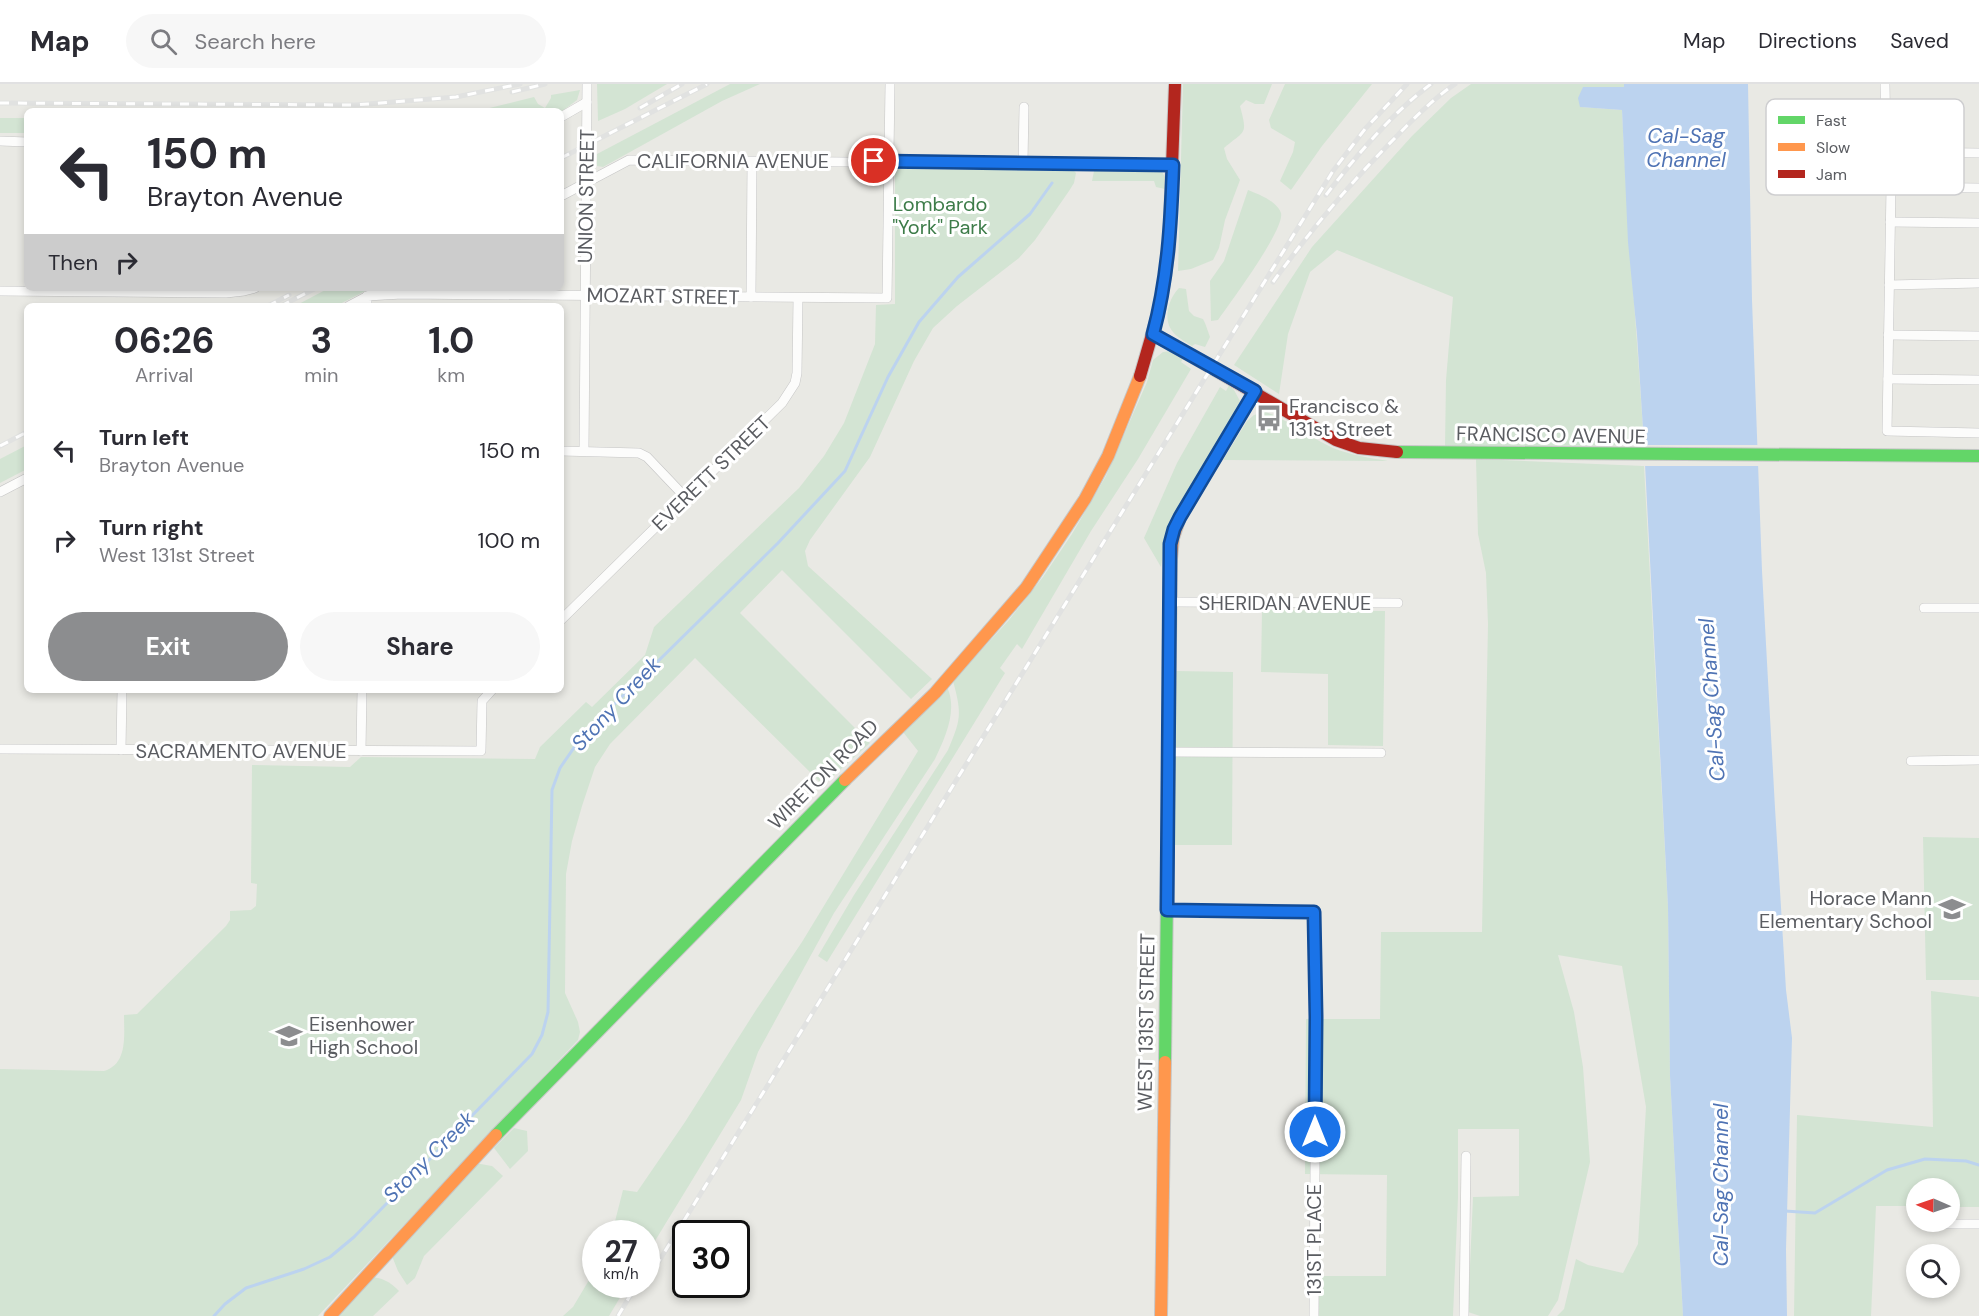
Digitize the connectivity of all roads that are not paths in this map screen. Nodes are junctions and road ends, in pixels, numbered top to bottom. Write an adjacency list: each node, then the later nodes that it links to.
1 (587, 84): 6 (street, UNION STREET)
2 (890, 84): 13 (street)
3 (1174, 84): 16 (street, WIRETON ROAD)
4 (1885, 84): 5 (street)
5 (1885, 99)
6 (587, 102): 8 (street); 17 (street, UNION STREET)
7 (1024, 107): 15 (street)
8 (564, 115)
9 (0, 141): 10 (street)
10 (24, 142)
11 (1964, 153): 12 (street)
12 (1979, 153)
13 (889, 161): 14 (street, CALIFORNIA AVENUE); 15 (street, CALIFORNIA AVENUE); 31 (street, MOZART STREET)
14 (752, 162): 17 (street, CALIFORNIA AVENUE); 30 (street)
15 (1023, 163): 16 (street, CALIFORNIA AVENUE)
16 (1173, 165): 33 (street, WIRETON ROAD)
17 (586, 183): 20 (street, CALIFORNIA AVENUE); 29 (street, UNION STREET)
18 (1964, 188): 19 (street)
19 (1979, 188)
20 (564, 194)
21 (1891, 195): 22 (street)
22 (1890, 222): 23 (street); 25 (street)
23 (1979, 223)
24 (1979, 283): 25 (street)
25 (1889, 285): 34 (street)
26 (0, 291): 27 (street)
27 (238, 291)
28 (379, 291): 32 (street)
29 (585, 295): 30 (street, MOZART STREET); 32 (street, MOZART STREET); 41 (street, UNION STREET)
30 (751, 297): 31 (street, MOZART STREET)
31 (798, 298): 45 (street, EVERETT STREET)
32 (367, 301)
33 (1153, 334): 38 (street, FRANCISCO AVENUE); 65 (street, WIRETON ROAD)
34 (1888, 335): 35 (street); 36 (street)
35 (1979, 336)
36 (1888, 379): 37 (street); 39 (street)
37 (1979, 380)
38 (1255, 391): 42 (street, FRANCISCO AVENUE); 46 (street, WEST 131ST STREET)
39 (1979, 433)
40 (564, 451): 41 (street)
41 (584, 451): 45 (street)
42 (1979, 456)
43 (24, 480): 44 (street)
44 (0, 492)
45 (686, 498): 50 (street, EVERETT STREET)
46 (1171, 602): 47 (street, SHERIDAN AVENUE); 57 (street, WEST 131ST STREET)
47 (1398, 603)
48 (1924, 608): 49 (street)
49 (1979, 608)
50 (564, 617)
51 (122, 693): 55 (street)
52 (362, 693): 56 (street)
53 (489, 693): 56 (street, SACRAMENTO AVENUE)
54 (0, 749): 55 (street, SACRAMENTO AVENUE)
55 (121, 750): 56 (street, SACRAMENTO AVENUE)
56 (361, 751)
57 (1169, 752): 58 (street); 61 (street, WEST 131ST STREET)
58 (1381, 753)
59 (1979, 760): 60 (street)
60 (1911, 761)
61 (1167, 910): 66 (street, WEST 131ST STREET); 67 (street, 131ST PLACE)
62 (1466, 1156): 68 (street)
63 (1960, 1224): 64 (street)
64 (1979, 1224)
65 (330, 1316)
66 (1161, 1316)
67 (1314, 1316)
68 (1464, 1316)

